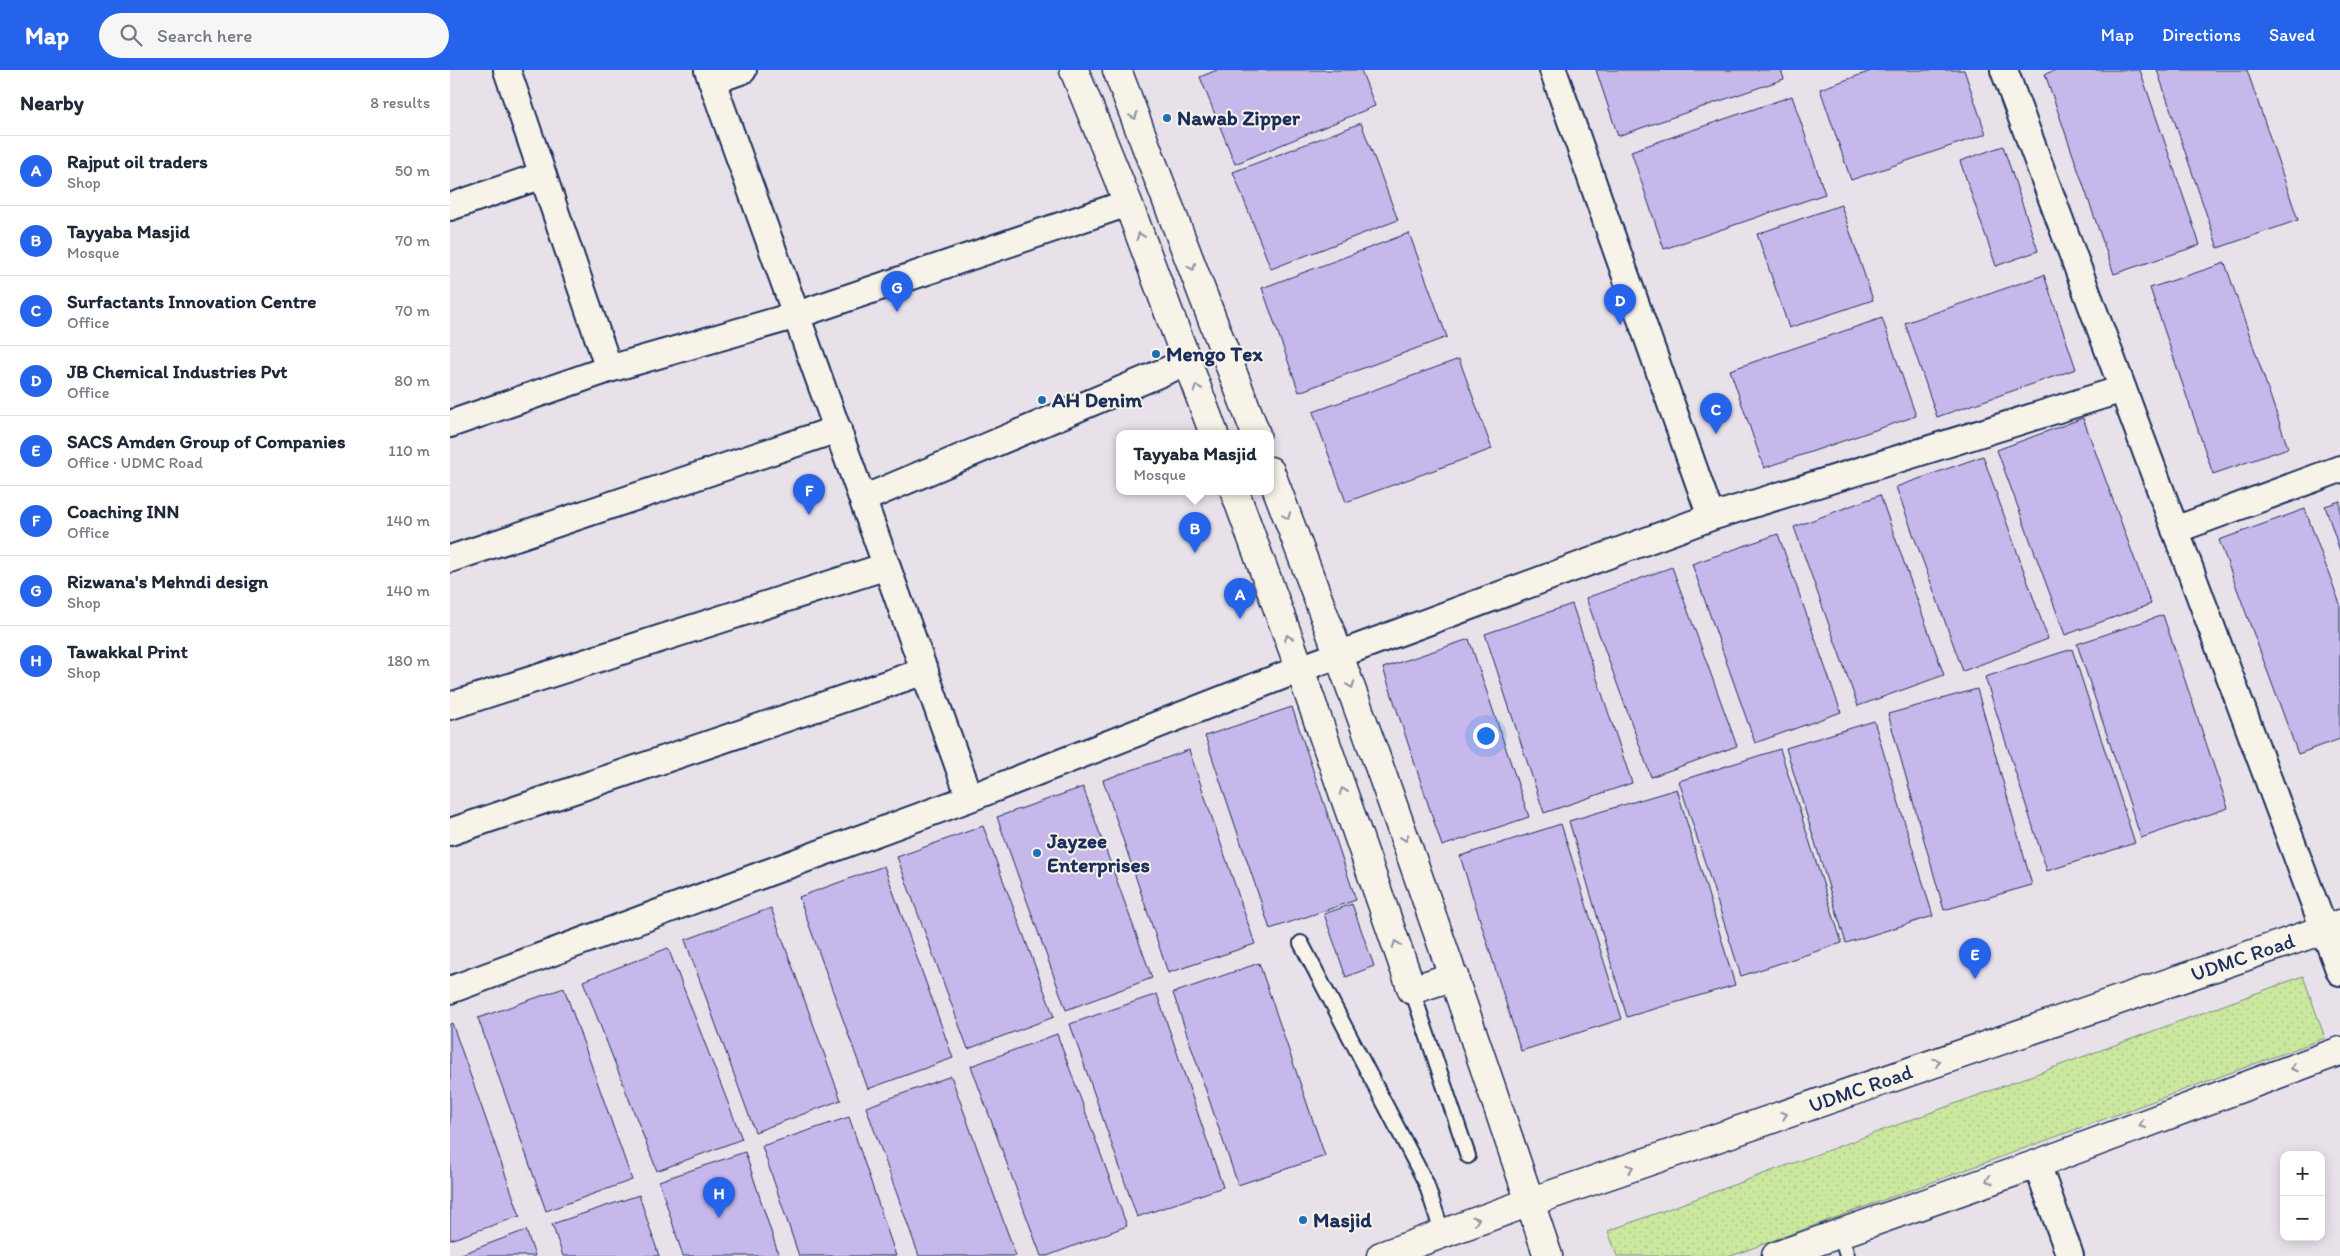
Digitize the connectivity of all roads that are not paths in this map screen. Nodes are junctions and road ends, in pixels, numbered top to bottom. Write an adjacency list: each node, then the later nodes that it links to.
1 (507, 70): 8 (street)
2 (743, 70): 7 (street)
3 (1074, 70): 9 (street)
4 (1117, 70): 18 (street, one-way to 18)
5 (1553, 70): 23 (street)
6 (2004, 70): 14 (street)
7 (710, 76): 11 (street)
8 (543, 174): 10 (street); 13 (street)
9 (1128, 203): 11 (street); 12 (street, one-way to 9)
10 (450, 207)
11 (796, 315): 13 (street); 16 (street)
12 (1187, 362): 17 (street, one-way to 12); 22 (street)
13 (609, 369): 15 (street)
14 (2123, 389): 23 (street); 24 (street)
15 (450, 424)
16 (838, 429): 22 (street); 25 (street)
17 (1212, 430)
18 (1254, 430)
19 (2340, 469): 24 (street)
20 (1274, 481): 27 (street, one-way to 27)
21 (1236, 495): 28 (street, one-way to 21)
22 (863, 499): 26 (street)
23 (1711, 517): 27 (street)
24 (2175, 530): 33 (street)
25 (450, 559)
26 (887, 566): 29 (street); 30 (street)
27 (1340, 654): 28 (street); 36 (street, one-way to 36)
28 (1300, 669): 31 (street); 38 (street, one-way to 28)
29 (925, 671): 31 (street); 32 (street)
30 (450, 706)
31 (970, 798): 37 (street)
32 (450, 832)
33 (2332, 927): 35 (street); 42 (street, UDMC Road, one-way to 33)
34 (1301, 943): 43 (lane)
35 (2340, 972)
36 (1454, 976): 38 (street); 42 (street)
37 (450, 990)
38 (1412, 990): 40 (lane)
39 (2340, 1051): 41 (street, one-way to 41)
40 (1468, 1156)
41 (2037, 1164): 44 (street, one-way to 44); 48 (street)
42 (1530, 1202): 43 (street, UDMC Road, one-way to 42); 46 (street)
43 (1442, 1232): 45 (street, UDMC Road)
44 (1843, 1244): 47 (street)
45 (1381, 1256)
46 (1548, 1256)
47 (1776, 1256)
48 (2070, 1256)

